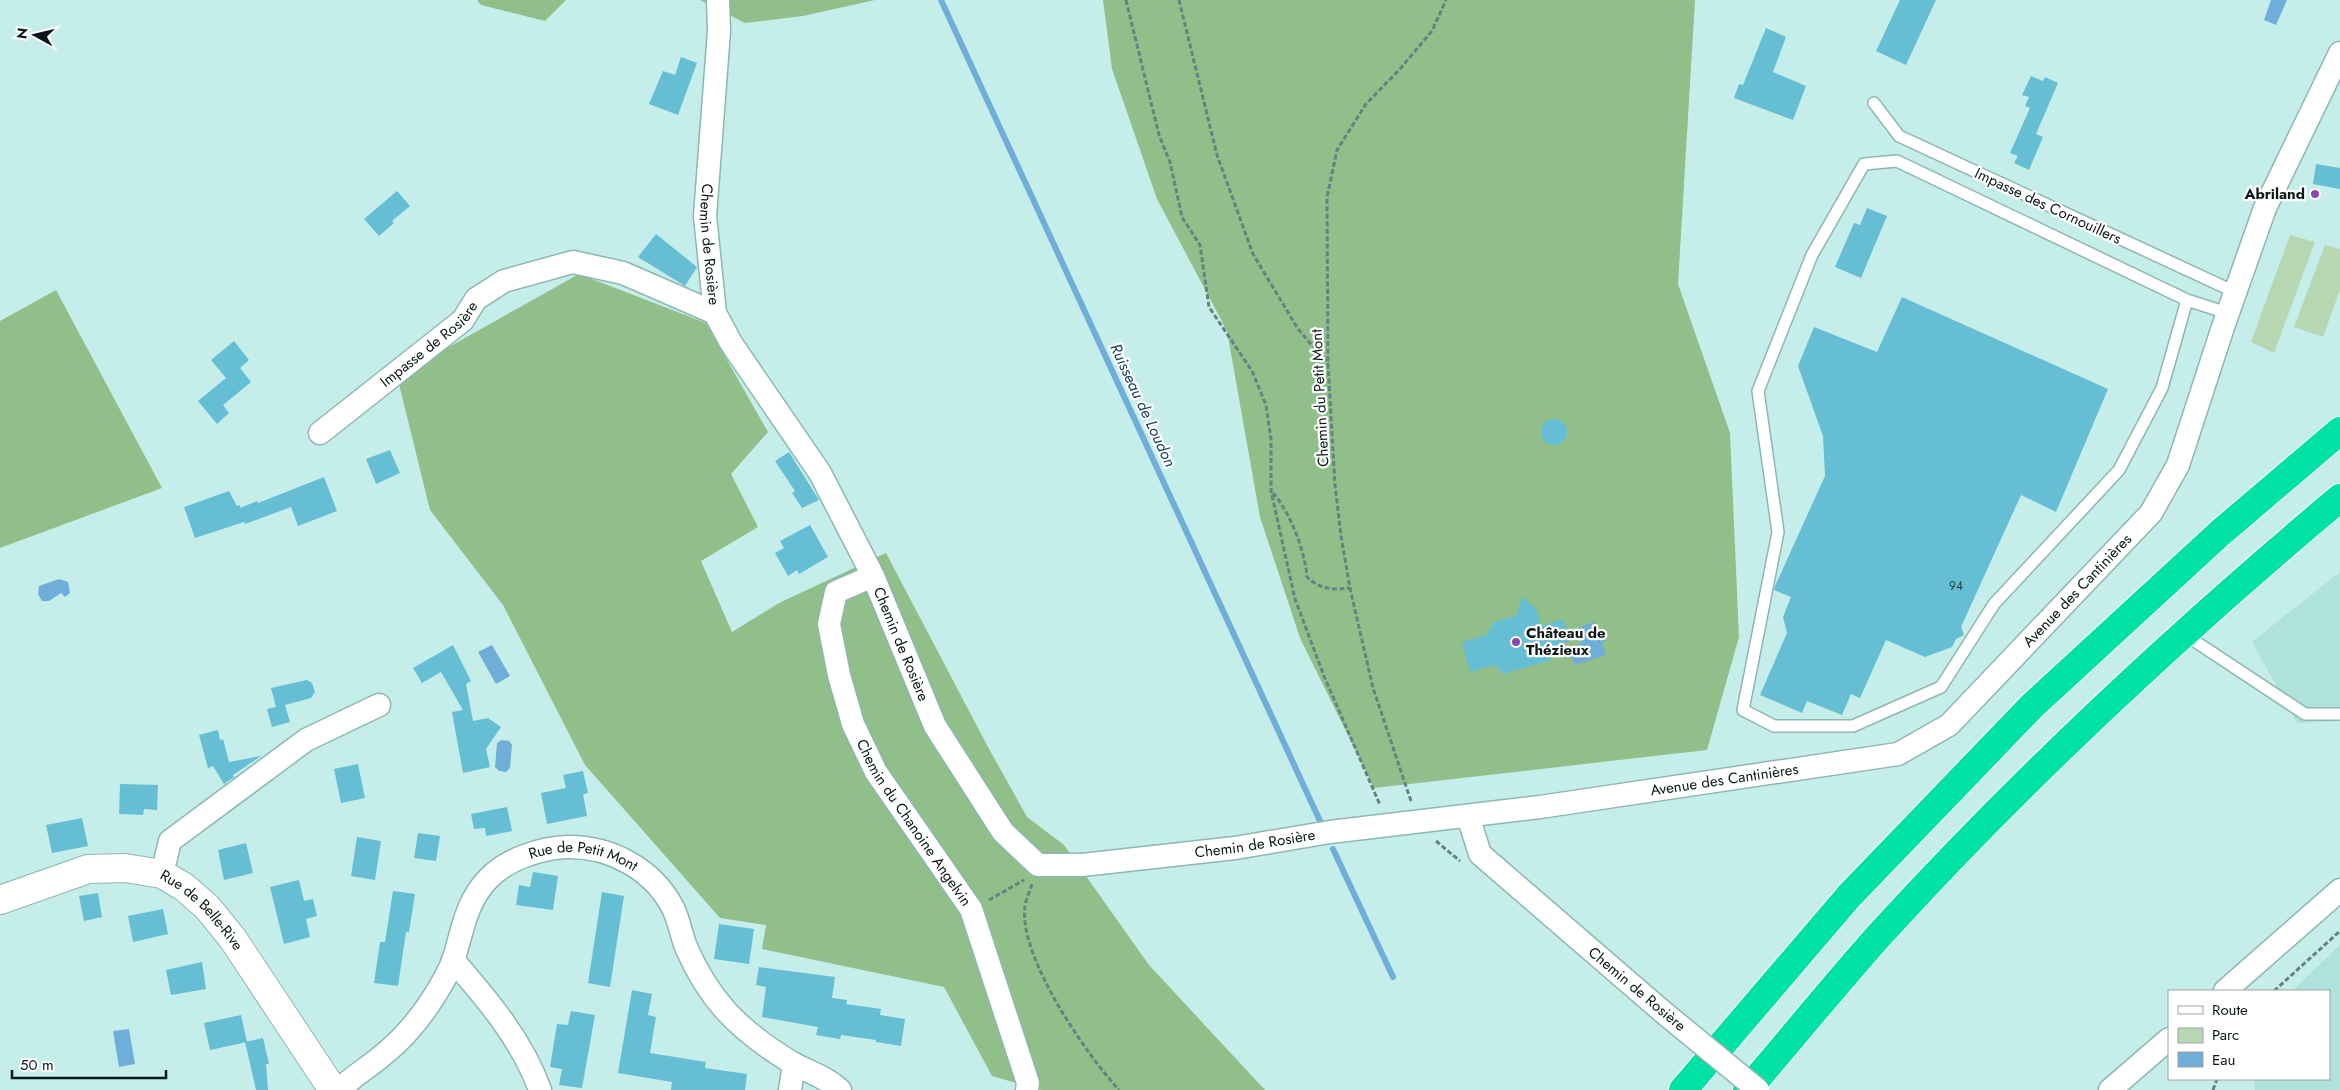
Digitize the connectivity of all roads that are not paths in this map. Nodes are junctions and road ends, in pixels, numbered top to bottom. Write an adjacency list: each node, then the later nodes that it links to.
1 (718, 0): 6 (street, Chemin de Rosière)
2 (2340, 53): 4 (street, Avenue des Cantinières)
3 (1874, 103): 4 (lane, Impasse des Cornouillers)
4 (2235, 292): 7 (street, Avenue des Cantinières)
5 (2187, 300): 5 (lane); 7 (lane)
6 (715, 312): 9 (street, Impasse de Rosière); 11 (street, Chemin de Rosière)
7 (2227, 314): 15 (street, Avenue des Cantinières)
8 (2340, 431): 30 (highway)
9 (320, 433)
10 (2340, 498): 12 (highway)
11 (873, 576): 16 (street, Chemin de Rosière); 29 (street, Chemin du Chanoine Angelvin)
12 (2184, 634): 14 (lane); 31 (highway)
13 (379, 705): 17 (street)
14 (2340, 714)
15 (1540, 807): 16 (street, Chemin de Rosière)
16 (1468, 816): 32 (street, Chemin de Rosière, bridge)
17 (162, 874): 19 (street, Rue de Belle-Rive); 24 (street, Rue de Belle-Rive)
18 (2340, 890): 21 (street)
19 (0, 900)
20 (453, 960): 23 (street, Rue de Petit Mont); 25 (street, Rue de Petit Mont); 26 (street)
21 (2226, 990)
22 (2168, 1040): 33 (street)
23 (794, 1064): 27 (street); 28 (street, Rue de Petit Mont)
24 (333, 1090)
25 (339, 1090)
26 (540, 1090)
27 (790, 1090)
28 (840, 1090)
29 (1027, 1090)
30 (1684, 1090)
31 (1747, 1090)
32 (1758, 1090)
33 (2110, 1090)

